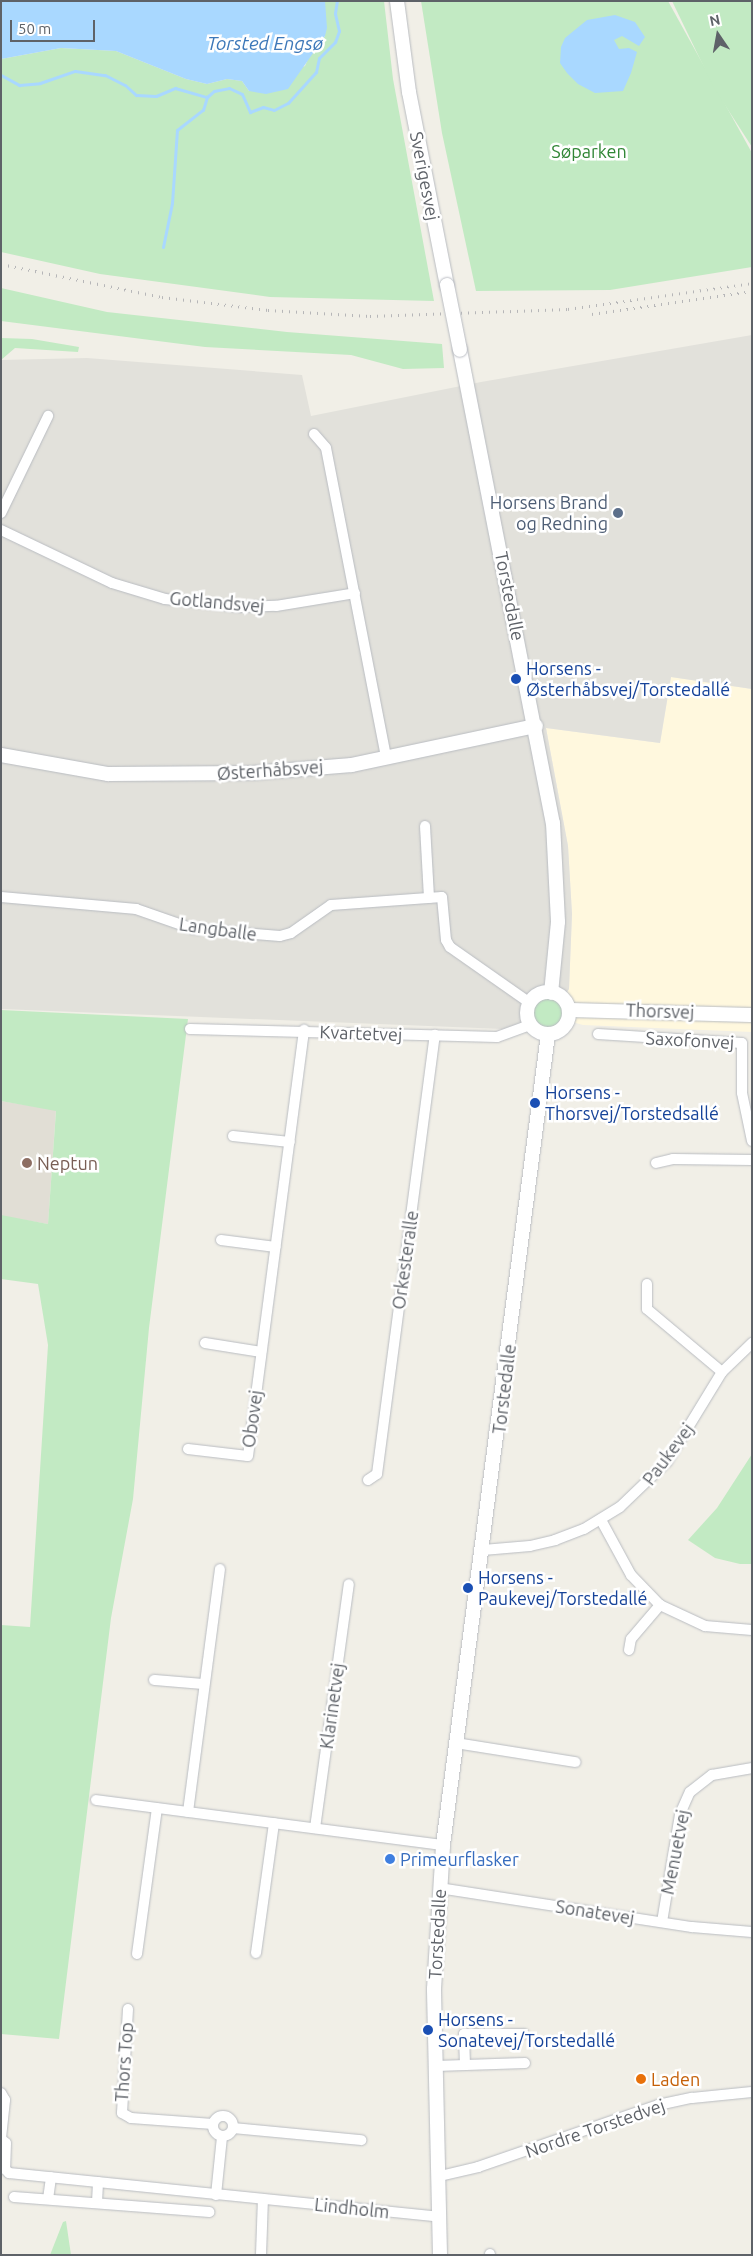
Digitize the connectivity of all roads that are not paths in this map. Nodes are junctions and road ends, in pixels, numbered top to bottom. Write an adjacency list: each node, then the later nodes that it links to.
1 (397, 1): 2 (street, Sverigesvej, bridge)
2 (460, 350): 8 (street, Torstedalle)
3 (48, 416): 5 (street)
4 (314, 434): 7 (street)
5 (1, 513)
6 (1, 530): 7 (street, Gotlandsvej)
7 (355, 593): 10 (street)
8 (536, 726): 10 (street, Østerhåbsvej); 14 (street, Torstedalle)
9 (1, 755): 10 (street, Østerhåbsvej)
10 (386, 758)
11 (425, 826): 13 (street)
12 (1, 897): 13 (street, Langballe)
13 (429, 898): 15 (street)
14 (551, 993): 15 (street); 16 (street)
15 (530, 1002): 18 (street)
16 (569, 1010): 17 (street, Thorsvej); 21 (street)
17 (752, 1015)
18 (530, 1024): 21 (street); 23 (street, Kvartetvej)
19 (190, 1029): 20 (street, Kvartetvej)
20 (304, 1030): 23 (street, Kvartetvej); 25 (street, Obovej)
21 (548, 1034): 39 (street, Torstedalle)
22 (598, 1034): 26 (street, Saxofonvej)
23 (435, 1035): 37 (street, Orkesteralle)
24 (233, 1136): 25 (street)
25 (290, 1142): 30 (street, Obovej)
26 (752, 1142)
27 (752, 1160): 28 (street)
28 (656, 1163)
29 (221, 1240): 30 (street)
30 (276, 1247): 34 (street, Obovej)
31 (647, 1284): 35 (street)
32 (205, 1343): 34 (street)
33 (752, 1343): 35 (street, Paukevej)
34 (260, 1352): 36 (street, Obovej)
35 (722, 1372): 38 (street, Paukevej)
36 (188, 1448)
37 (368, 1480)
38 (601, 1520): 39 (street, Paukevej); 42 (street)
39 (483, 1550): 47 (street, Torstedalle)
40 (220, 1569): 46 (street)
41 (349, 1584): 54 (street, Klarinetvej)
42 (660, 1605): 43 (street); 44 (street)
43 (752, 1630)
44 (629, 1650)
45 (154, 1680): 46 (street)
46 (204, 1684): 52 (street)
47 (456, 1744): 48 (street); 55 (street, Torstedalle)
48 (574, 1762)
49 (752, 1768): 57 (street, Menuetvej)
50 (96, 1800): 51 (street)
51 (157, 1808): 52 (street); 60 (street)
52 (188, 1812): 53 (street)
53 (274, 1823): 54 (street); 59 (street)
54 (315, 1828): 55 (street)
55 (443, 1845): 56 (street, Torstedalle)
56 (440, 1888): 57 (street, Sonatevej); 65 (street, Torstedalle)
57 (662, 1922): 58 (street, Sonatevej)
58 (752, 1932)
59 (256, 1953)
60 (137, 1954)
61 (128, 2009): 68 (street, Thors Top)
62 (524, 2034): 64 (street)
63 (525, 2063): 64 (street)
64 (465, 2065): 65 (street)
65 (436, 2066): 73 (street, Torstedalle)
66 (752, 2092): 73 (street, Nordre Torstedvej)
67 (1, 2093): 71 (street, Lindholm)
68 (213, 2124): 69 (street); 70 (street)
69 (233, 2128): 70 (street); 72 (street)
70 (222, 2137): 77 (street)
71 (1, 2139): 74 (street, Lindholm)
72 (361, 2140)
73 (440, 2176): 84 (street, Torstedalle)
74 (50, 2177): 75 (street, Lindholm); 79 (street)
75 (98, 2182): 76 (street, Lindholm); 81 (street)
76 (181, 2191): 77 (street, Lindholm); 82 (street)
77 (216, 2195): 80 (street, Lindholm)
78 (14, 2197): 79 (street)
79 (48, 2199): 81 (street)
80 (263, 2200): 84 (street, Lindholm); 85 (street)
81 (97, 2202): 82 (street)
82 (180, 2209): 83 (street)
83 (209, 2212)
84 (441, 2217): 86 (street, Torstedalle)
85 (261, 2255)
86 (440, 2255)

